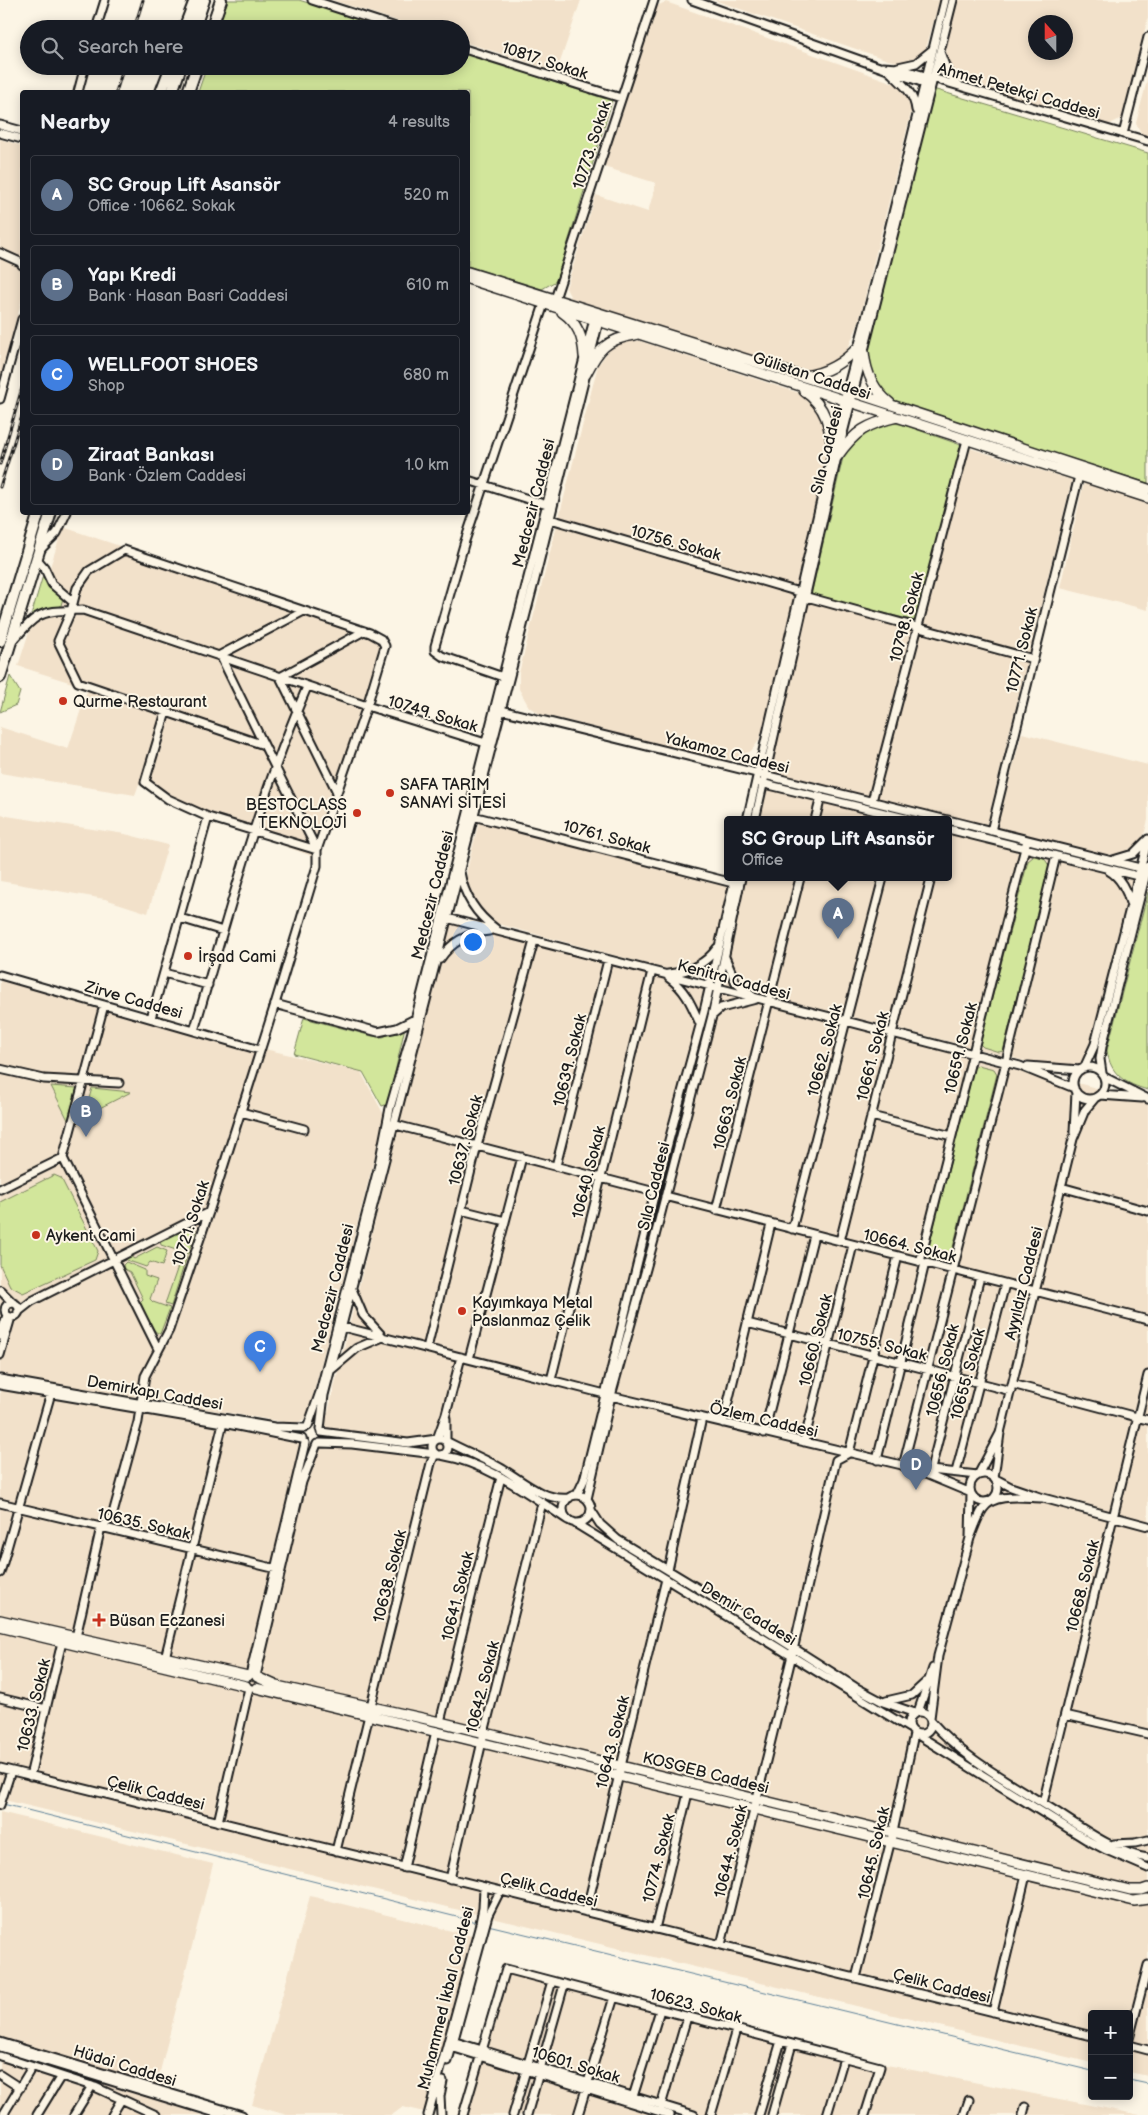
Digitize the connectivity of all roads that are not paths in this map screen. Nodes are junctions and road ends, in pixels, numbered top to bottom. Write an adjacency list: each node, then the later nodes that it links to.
1 (105, 0): 11 (street)
2 (195, 0): 12 (highway)
3 (204, 0): 13 (highway)
4 (215, 0): 14 (highway)
5 (221, 0): 15 (highway)
6 (312, 0): 16 (street)
7 (654, 0): 33 (street, 10773. Sokak)
8 (692, 0): 20 (street, Ahmet Petekçi Caddesi)
9 (945, 0): 18 (street, Sıla Caddesi)
10 (953, 0): 18 (street, Sıla Caddesi)
11 (99, 20)
12 (187, 20)
13 (197, 20)
14 (208, 20)
15 (214, 20)
16 (374, 20)
17 (1148, 37): 38 (street)
18 (936, 50): 20 (street); 26 (street, Sıla Caddesi); 27 (street)
19 (470, 51): 33 (street, 10817. Sokak)
20 (887, 69): 26 (street, Ahmet Petekçi Caddesi); 34 (street)
21 (83, 75): 28 (street)
22 (168, 75): 29 (highway)
23 (178, 75): 30 (highway)
24 (189, 75): 31 (highway)
25 (194, 75): 32 (highway)
26 (928, 81): 27 (street, Ahmet Petekçi Caddesi); 34 (street, Sıla Caddesi); 51 (street, Sıla Caddesi)
27 (962, 87): 38 (street, Ahmet Petekçi Caddesi)
28 (79, 90)
29 (162, 90)
30 (173, 90)
31 (183, 90)
32 (189, 90)
33 (621, 98): 46 (street, 10773. Sokak)
34 (917, 114): 51 (street, Sıla Caddesi)
35 (0, 125): 36 (street)
36 (20, 130)
37 (0, 133): 39 (street)
38 (1123, 134): 40 (street, Ahmet Petekçi Caddesi)
39 (20, 138)
40 (1148, 141)
41 (2, 254): 42 (street); 43 (street)
42 (20, 258)
43 (20, 265)
44 (470, 273): 46 (main road, Gülistan Caddesi)
45 (470, 280): 47 (main road, Gülistan Caddesi)
46 (555, 303): 47 (main road, Gülistan Caddesi); 48 (main road, Gülistan Caddesi); 52 (main road)
47 (544, 304): 66 (street)
48 (597, 317): 50 (main road, Gülistan Caddesi); 52 (street, Medcezir Caddesi); 54 (street, Medcezir Caddesi); 55 (main road, Gülistan Caddesi)
49 (20, 324): 53 (street)
50 (637, 335): 54 (main road); 57 (main road, Gülistan Caddesi)
51 (862, 349): 55 (main road); 58 (street, Sıla Caddesi); 61 (main road)
52 (584, 356): 69 (street, Medcezir Caddesi)
53 (2, 374): 56 (street)
54 (586, 374): 69 (street, Medcezir Caddesi)
55 (801, 376): 58 (main road, Gülistan Caddesi)
56 (2, 386): 59 (street)
57 (798, 386): 60 (main road, Gülistan Caddesi); 63 (main road)
58 (851, 392): 60 (street, Sıla Caddesi); 61 (main road, Gülistan Caddesi)
59 (0, 399)
60 (848, 402): 61 (main road, Gülistan Caddesi); 63 (street, Sıla Caddesi)
61 (899, 413): 62 (main road, Gülistan Caddesi); 63 (main road); 67 (main road, Gülistan Caddesi)
62 (967, 440): 64 (main road, Gülistan Caddesi); 82 (street, 10798. Sokak)
63 (834, 455): 77 (street); 78 (street, Sıla Caddesi)
64 (1079, 476): 68 (main road, Gülistan Caddesi); 87 (street, 10771. Sokak)
65 (470, 481): 66 (street)
66 (484, 485): 69 (street); 89 (street)
67 (1148, 489)
68 (1148, 498)
69 (550, 506): 74 (street, Medcezir Caddesi)
70 (34, 515): 76 (highway)
71 (38, 515): 76 (highway)
72 (51, 515): 75 (highway)
73 (66, 515): 75 (street)
74 (547, 518): 77 (street, 10756. Sokak); 89 (street, Medcezir Caddesi); 94 (street, Medcezir Caddesi)
75 (38, 555): 79 (street); 85 (highway)
76 (23, 567): 84 (highway)
77 (799, 592): 99 (street)
78 (807, 597): 82 (street); 100 (street, Sıla Caddesi)
79 (73, 602): 80 (street); 81 (street)
80 (71, 611): 85 (street, 10749. Sokak); 86 (street, 10749. Sokak); 95 (street)
81 (304, 611): 83 (street); 86 (street)
82 (918, 628): 87 (street); 105 (street, 10798. Sokak)
83 (364, 631): 90 (street); 92 (street, 10721. Sokak)
84 (0, 641)
85 (11, 643): 88 (highway)
86 (220, 655): 90 (street, 10749. Sokak); 97 (street)
87 (1033, 659): 118 (street, 10771. Sokak)
88 (0, 677)
89 (503, 677): 96 (street, Medcezir Caddesi)
90 (280, 678): 91 (street, 10749. Sokak); 93 (street)
91 (307, 687): 92 (street, 10749. Sokak); 93 (street)
92 (367, 706): 96 (street, 10749. Sokak); 103 (street, 10721. Sokak)
93 (297, 710): 98 (street); 103 (street)
94 (501, 710): 96 (street, Medcezir Caddesi); 99 (street, Yakamoz Caddesi)
95 (166, 712): 97 (street); 114 (street)
96 (488, 744): 107 (street, Medcezir Caddesi); 135 (street, Medcezir Caddesi)
97 (264, 746): 98 (street)
98 (274, 767): 117 (street); 121 (street)
99 (757, 773): 100 (street, Yakamoz Caddesi); 101 (street)
100 (766, 775): 102 (street, Sıla Caddesi); 105 (street, Yakamoz Caddesi)
101 (756, 782): 102 (street, Yakamoz Caddesi); 108 (street)
102 (764, 784): 104 (street, Yakamoz Caddesi); 109 (street, Sıla Caddesi)
103 (338, 792): 121 (street, 10721. Sokak)
104 (821, 797): 110 (street); 111 (street, Yakamoz Caddesi)
105 (872, 801): 106 (street, Yakamoz Caddesi)
106 (901, 809): 112 (street); 113 (street, Yakamoz Caddesi)
107 (473, 816): 125 (street, Medcezir Caddesi); 127 (street, 10761. Sokak)
108 (748, 816)
109 (756, 816)
110 (816, 816)
111 (892, 816)
112 (899, 816)
113 (931, 816)
114 (208, 817): 117 (street); 134 (street)
115 (952, 821): 118 (street, Yakamoz Caddesi)
116 (952, 830): 120 (street, Yakamoz Caddesi)
117 (252, 831): 121 (street); 136 (street)
118 (991, 831): 120 (street, Yakamoz Caddesi)
119 (1148, 839): 123 (street); 126 (street)
120 (1026, 844): 122 (street, Yakamoz Caddesi); 123 (street, Yakamoz Caddesi); 161 (street, 10659. Sokak)
121 (318, 850): 152 (street, 10721. Sokak)
122 (1056, 856): 124 (street, Yakamoz Caddesi); 162 (street)
123 (1106, 860): 126 (street, Yakamoz Caddesi)
124 (1100, 866): 126 (street, Yakamoz Caddesi); 133 (street)
125 (460, 869): 135 (street, Medcezir Caddesi); 137 (street)
126 (1144, 871): 133 (street); 166 (street)
127 (724, 879)
128 (734, 881): 139 (street)
129 (741, 881): 139 (street, Sıla Caddesi)
130 (799, 881): 150 (street, 10663. Sokak)
131 (882, 881): 156 (street, 10662. Sokak)
132 (930, 881): 159 (street, 10661. Sokak)
133 (1130, 907): 165 (street)
134 (180, 918): 136 (street); 143 (street)
135 (444, 918): 137 (street, Kenitra Caddesi); 141 (street, Medcezir Caddesi); 155 (street, Medcezir Caddesi)
136 (223, 931): 146 (street)
137 (500, 932): 138 (street, Kenitra Caddesi); 141 (street)
138 (534, 941): 140 (street, Kenitra Caddesi); 178 (street, 10637. Sokak)
139 (721, 949): 144 (street); 147 (street); 148 (street, Sıla Caddesi); 149 (street)
140 (608, 960): 142 (street, Kenitra Caddesi); 181 (street, 10639. Sokak)
141 (436, 966): 174 (street, Medcezir Caddesi)
142 (652, 972): 144 (street, Kenitra Caddesi); 182 (street, 10640. Sokak)
143 (164, 973): 146 (street); 154 (street)
144 (664, 974): 147 (street, Kenitra Caddesi); 157 (street)
145 (0, 975): 151 (street, Zirve Caddesi)
146 (208, 985): 158 (street)
147 (710, 986): 148 (street, Kenitra Caddesi); 157 (street)
148 (718, 988): 149 (street, Kenitra Caddesi); 153 (street, Sıla Caddesi)
149 (756, 999): 150 (street, Kenitra Caddesi); 153 (street)
150 (769, 1002): 156 (street, Kenitra Caddesi); 188 (street, 10663. Sokak)
151 (104, 1004): 154 (street, Zirve Caddesi); 167 (street)
152 (275, 1004): 155 (street); 160 (street, 10721. Sokak)
153 (712, 1016): 186 (street, Sıla Caddesi)
154 (151, 1018): 158 (street, Zirve Caddesi)
155 (415, 1019): 174 (street, Medcezir Caddesi)
156 (846, 1022): 159 (street, Kenitra Caddesi); 193 (street, 10662. Sokak)
157 (700, 1025): 185 (street)
158 (194, 1031): 160 (street, Zirve Caddesi)
159 (892, 1034): 161 (street, Kenitra Caddesi); 173 (street, 10661. Sokak)
160 (260, 1050): 172 (street, 10721. Sokak)
161 (973, 1054): 162 (street, Kenitra Caddesi); 176 (street, 10659. Sokak)
162 (1006, 1062): 163 (street, Kenitra Caddesi); 200 (street)
163 (1020, 1066): 165 (street); 169 (street)
164 (0, 1068): 167 (street)
165 (1082, 1069): 166 (street); 169 (street)
166 (1103, 1075): 170 (street); 171 (street)
167 (82, 1082): 168 (street); 180 (street)
168 (118, 1083)
169 (1075, 1090): 170 (street); 177 (street, Ayyıldız Caddesi)
170 (1098, 1096): 171 (street); 177 (street, Ayyıldız Caddesi)
171 (1145, 1099)
172 (240, 1112): 175 (street); 190 (street, 10721. Sokak)
173 (871, 1116): 176 (street); 195 (street, 10661. Sokak)
174 (391, 1124): 178 (street); 203 (street, Medcezir Caddesi); 212 (street, Medcezir Caddesi)
175 (304, 1129)
176 (952, 1136): 199 (street, 10659. Sokak)
177 (1073, 1139): 183 (street, Ayyıldız Caddesi)
178 (477, 1146): 179 (street); 187 (street, 10637. Sokak)
179 (522, 1157): 181 (street); 191 (street)
180 (63, 1158): 184 (street); 198 (street)
181 (556, 1166): 182 (street)
182 (601, 1178): 185 (street); 228 (street, 10640. Sokak)
183 (1062, 1188): 189 (street); 205 (street, Ayyıldız Caddesi)
184 (0, 1189)
185 (655, 1192): 233 (street)
186 (665, 1196): 188 (street, 10664. Sokak); 233 (street, Sıla Caddesi)
187 (461, 1210): 191 (street); 217 (street, 10637. Sokak)
188 (716, 1210): 192 (street, 10664. Sokak)
189 (1148, 1211)
190 (209, 1212): 198 (street); 218 (street, 10721. Sokak)
191 (505, 1221): 221 (street)
192 (771, 1224): 193 (street, 10664. Sokak); 211 (street)
193 (792, 1229): 194 (street, 10664. Sokak)
194 (814, 1235): 195 (street, 10664. Sokak); 213 (street)
195 (840, 1241): 196 (street, 10664. Sokak)
196 (853, 1244): 197 (street, 10664. Sokak); 216 (street, 10660. Sokak)
197 (898, 1256): 199 (street, 10664. Sokak); 220 (street)
198 (113, 1259): 206 (street); 218 (street)
199 (922, 1262): 200 (street, 10664. Sokak); 222 (street, 10659. Sokak)
200 (952, 1270): 201 (street, 10664. Sokak); 223 (street)
201 (980, 1277): 202 (street, 10664. Sokak); 225 (street, 10656. Sokak)
202 (1005, 1284): 205 (street, 10664. Sokak); 229 (street, 10655. Sokak)
203 (352, 1289): 212 (street, Medcezir Caddesi); 215 (street)
204 (0, 1291): 207 (street); 209 (street)
205 (1036, 1292): 210 (street, 10664. Sokak); 231 (street, Ayyıldız Caddesi)
206 (32, 1301): 207 (street); 208 (street)
207 (14, 1304): 208 (street); 209 (street)
208 (18, 1312): 209 (street)
209 (8, 1314): 214 (street); 219 (street)
210 (1148, 1320)
211 (747, 1324): 213 (street, 10755. Sokak); 240 (street)
212 (339, 1326): 215 (street, Özlem Caddesi); 224 (street, Medcezir Caddesi); 241 (street, Medcezir Caddesi)
213 (789, 1334): 216 (street, 10755. Sokak); 243 (street)
214 (0, 1336)
215 (382, 1337): 217 (street, Özlem Caddesi); 224 (street)
216 (828, 1344): 220 (street, 10755. Sokak); 248 (street, 10660. Sokak)
217 (427, 1348): 221 (street, Özlem Caddesi)
218 (158, 1349): 234 (street, 10721. Sokak)
219 (0, 1355)
220 (873, 1356): 222 (street, 10755. Sokak); 250 (street)
221 (465, 1358): 228 (street, Özlem Caddesi); 235 (street)
222 (901, 1362): 223 (street, 10755. Sokak); 252 (street, 10659. Sokak)
223 (927, 1369): 225 (street, 10755. Sokak); 253 (street)
224 (331, 1370): 242 (street, Medcezir Caddesi)
225 (955, 1376): 229 (street, 10755. Sokak); 255 (street, 10656. Sokak)
226 (1148, 1376): 236 (street, 10668. Sokak)
227 (0, 1379): 234 (street, Demirkapı Caddesi)
228 (551, 1380): 233 (street, Özlem Caddesi)
229 (979, 1382): 231 (street, 10755. Sokak); 256 (street, 10655. Sokak)
230 (0, 1385): 232 (street, Demirkapı Caddesi)
231 (1012, 1388): 236 (street, 10755. Sokak); 244 (street, Ayyıldız Caddesi)
232 (51, 1393): 234 (street, Demirkapı Caddesi); 268 (street)
233 (608, 1395): 237 (street, Özlem Caddesi); 261 (street); 264 (street, Sıla Caddesi)
234 (140, 1406): 239 (street, Demirkapı Caddesi); 241 (street, Demirkapı Caddesi); 273 (street)
235 (446, 1414): 245 (street); 247 (street)
236 (1138, 1417): 238 (street, 10755. Sokak); 270 (street, 10668. Sokak)
237 (702, 1418): 240 (street, Özlem Caddesi); 277 (street)
238 (1148, 1420)
239 (223, 1423): 246 (street, Demirkapı Caddesi); 275 (street)
240 (722, 1423): 243 (street, Özlem Caddesi)
241 (307, 1427): 242 (street); 246 (street)
242 (320, 1430): 245 (street); 249 (street)
243 (764, 1433): 248 (street, Özlem Caddesi)
244 (1000, 1433): 257 (street, Ayyıldız Caddesi); 259 (street, Ayyıldız Caddesi)
245 (437, 1439): 247 (street); 251 (street)
246 (304, 1441): 249 (street); 276 (street)
247 (446, 1441): 251 (street); 262 (street)
248 (804, 1442): 250 (street, Özlem Caddesi)
249 (318, 1443): 251 (street); 276 (street)
250 (849, 1453): 252 (street, Özlem Caddesi); 284 (street, 10644. Sokak)
251 (438, 1454): 258 (street, Demir Caddesi); 293 (street, 10638. Sokak)
252 (877, 1460): 253 (street, Özlem Caddesi)
253 (903, 1466): 254 (street, Özlem Caddesi)
254 (911, 1468): 255 (street, Özlem Caddesi); 260 (street, Özlem Caddesi)
255 (931, 1469): 256 (street, Özlem Caddesi)
256 (956, 1472): 257 (street, Özlem Caddesi)
257 (978, 1475): 259 (street); 260 (street)
258 (501, 1477): 266 (street, Demir Caddesi); 297 (street, 10641. Sokak)
259 (994, 1478): 263 (street); 265 (street)
260 (971, 1493): 265 (street); 274 (street)
261 (577, 1495): 262 (street); 264 (street)
262 (569, 1498): 271 (street)
263 (1043, 1498): 265 (street); 270 (street)
264 (587, 1499): 269 (street)
265 (992, 1500): 274 (street)
266 (542, 1502): 271 (street, Demir Caddesi); 300 (street, 10642. Sokak)
267 (0, 1503): 268 (street, 10635. Sokak)
268 (17, 1507): 273 (street, 10635. Sokak); 278 (street)
269 (591, 1510): 271 (street); 277 (street, Demir Caddesi)
270 (1113, 1516): 272 (street); 295 (street, 10668. Sokak)
271 (570, 1521): 279 (street, Demir Caddesi)
272 (1148, 1526)
273 (101, 1527): 275 (street, 10635. Sokak); 282 (street)
274 (970, 1538): 285 (street)
275 (192, 1549): 276 (street, 10635. Sokak); 286 (street)
276 (278, 1569): 287 (street)
277 (668, 1570): 284 (street, Demir Caddesi)
278 (0, 1573)
279 (666, 1579): 284 (street, Demir Caddesi); 303 (street, 10643. Sokak)
280 (0, 1620): 282 (main road, KOSGEB Caddesi)
281 (0, 1627): 283 (main road, KOSGEB Caddesi)
282 (76, 1637): 286 (main road, KOSGEB Caddesi)
283 (62, 1642): 289 (main road, KOSGEB Caddesi); 292 (street, 10633. Sokak)
284 (793, 1651): 291 (street, Demir Caddesi); 298 (street, Demir Caddesi); 308 (street, 10644. Sokak)
285 (938, 1656): 288 (street); 296 (street)
286 (165, 1658): 287 (main road, KOSGEB Caddesi)
287 (253, 1676): 289 (main road); 293 (main road, KOSGEB Caddesi)
288 (930, 1677): 291 (street); 294 (street)
289 (250, 1687): 293 (main road, KOSGEB Caddesi); 309 (street)
290 (0, 1698): 292 (street)
291 (883, 1702): 294 (street, Demir Caddesi)
292 (46, 1709): 304 (street, 10633. Sokak)
293 (370, 1711): 297 (main road, KOSGEB Caddesi); 313 (street, 10638. Sokak)
294 (917, 1712): 296 (street); 298 (street)
295 (1065, 1715): 299 (street); 306 (street, 10668. Sokak)
296 (930, 1719): 298 (street); 306 (street)
297 (438, 1726): 300 (main road, KOSGEB Caddesi); 315 (street, 10641. Sokak)
298 (914, 1732): 310 (street, 10645. Sokak); 316 (street, Demir Caddesi)
299 (1148, 1734)
300 (483, 1737): 303 (main road, KOSGEB Caddesi); 318 (street, 10642. Sokak)
301 (0, 1768): 302 (street, Çelik Caddesi)
302 (11, 1771): 304 (street, Çelik Caddesi); 307 (street)
303 (619, 1771): 305 (main road, KOSGEB Caddesi); 308 (main road, KOSGEB Caddesi); 325 (street, 10643. Sokak)
304 (30, 1776): 309 (street, Çelik Caddesi)
305 (688, 1793): 308 (main road, KOSGEB Caddesi); 327 (street, 10774. Sokak)
306 (1043, 1803): 312 (street)
307 (0, 1805)
308 (755, 1805): 310 (main road, KOSGEB Caddesi); 328 (street, 10644. Sokak)
309 (218, 1822): 313 (street, Çelik Caddesi)
310 (892, 1837): 317 (main road, KOSGEB Caddesi); 320 (main road, KOSGEB Caddesi); 330 (street, 10645. Sokak)
311 (1148, 1840): 312 (street)
312 (1109, 1843): 314 (street)
313 (336, 1851): 315 (street, Çelik Caddesi)
314 (1148, 1858)
315 (404, 1868): 318 (street, Çelik Caddesi)
316 (1148, 1868)
317 (1026, 1875): 323 (main road, KOSGEB Caddesi); 335 (street)
318 (450, 1879): 319 (street, Çelik Caddesi)
319 (484, 1888): 321 (street, Çelik Caddesi); 326 (street, Muhammed İkbal Caddesi)
320 (1148, 1888)
321 (500, 1892): 325 (street, Çelik Caddesi); 326 (street, Muhammed İkbal Caddesi)
322 (1148, 1899): 323 (main road, KOSGEB Caddesi)
323 (1134, 1901): 324 (main road, KOSGEB Caddesi)
324 (1148, 1904)
325 (586, 1912): 327 (street, Çelik Caddesi)
326 (485, 1914): 342 (street, Muhammed İkbal Caddesi)
327 (655, 1929): 328 (street, Çelik Caddesi)
328 (721, 1945): 330 (street, Çelik Caddesi)
329 (1148, 1964): 337 (street)
330 (856, 1978): 335 (street, Çelik Caddesi)
331 (552, 1981): 332 (street, 10623. Sokak); 347 (street, 10623. Sokak); 351 (street)
332 (564, 1984): 333 (street, 10623. Sokak); 352 (street)
333 (614, 1998): 334 (street, 10623. Sokak); 356 (street)
334 (660, 2010): 336 (street, 10623. Sokak); 359 (street)
335 (993, 2012): 339 (street, Çelik Caddesi)
336 (687, 2017): 338 (street, 10623. Sokak); 362 (street)
337 (1133, 2023)
338 (736, 2030): 340 (street, 10623. Sokak); 379 (street)
339 (1088, 2035)
340 (781, 2041): 343 (street, 10623. Sokak); 380 (street)
341 (0, 2042): 370 (street, Hüdai Caddesi)
342 (451, 2044): 347 (street, 10601. Sokak); 371 (street, Muhammed İkbal Caddesi); 372 (street, Muhammed İkbal Caddesi)
343 (792, 2044): 349 (street, 10623. Sokak); 381 (street)
344 (1133, 2046): 346 (street)
345 (0, 2047): 369 (street, Hüdai Caddesi)
346 (1148, 2050)
347 (481, 2053): 351 (street, 10601. Sokak); 373 (street)
348 (0, 2056): 350 (street)
349 (844, 2058): 382 (street); 383 (street, 10623. Sokak)
350 (32, 2067): 354 (street); 357 (street)
351 (527, 2067): 352 (street, 10601. Sokak); 374 (street)
352 (539, 2071): 356 (street, 10601. Sokak); 375 (street)
353 (0, 2075): 357 (street)
354 (61, 2076): 355 (street); 365 (street)
355 (92, 2086): 358 (street); 366 (street)
356 (587, 2086): 359 (street, 10601. Sokak); 376 (street)
357 (20, 2088): 363 (street)
358 (121, 2100): 364 (street); 367 (street)
359 (632, 2100): 362 (street, 10601. Sokak)
360 (969, 2100): 384 (street)
361 (1025, 2106): 385 (street)
362 (661, 2108): 377 (street, 10601. Sokak); 378 (street, 10601. Sokak)
363 (4, 2113)
364 (144, 2113): 368 (street)
365 (37, 2115)
366 (74, 2115)
367 (112, 2115)
368 (156, 2115)
369 (222, 2115)
370 (242, 2115)
371 (428, 2115)
372 (441, 2115)
373 (463, 2115)
374 (513, 2115)
375 (527, 2115)
376 (578, 2115)
377 (670, 2115)
378 (694, 2115)
379 (711, 2115)
380 (759, 2115)
381 (772, 2115)
382 (827, 2115)
383 (865, 2115)
384 (964, 2115)
385 (1023, 2115)

